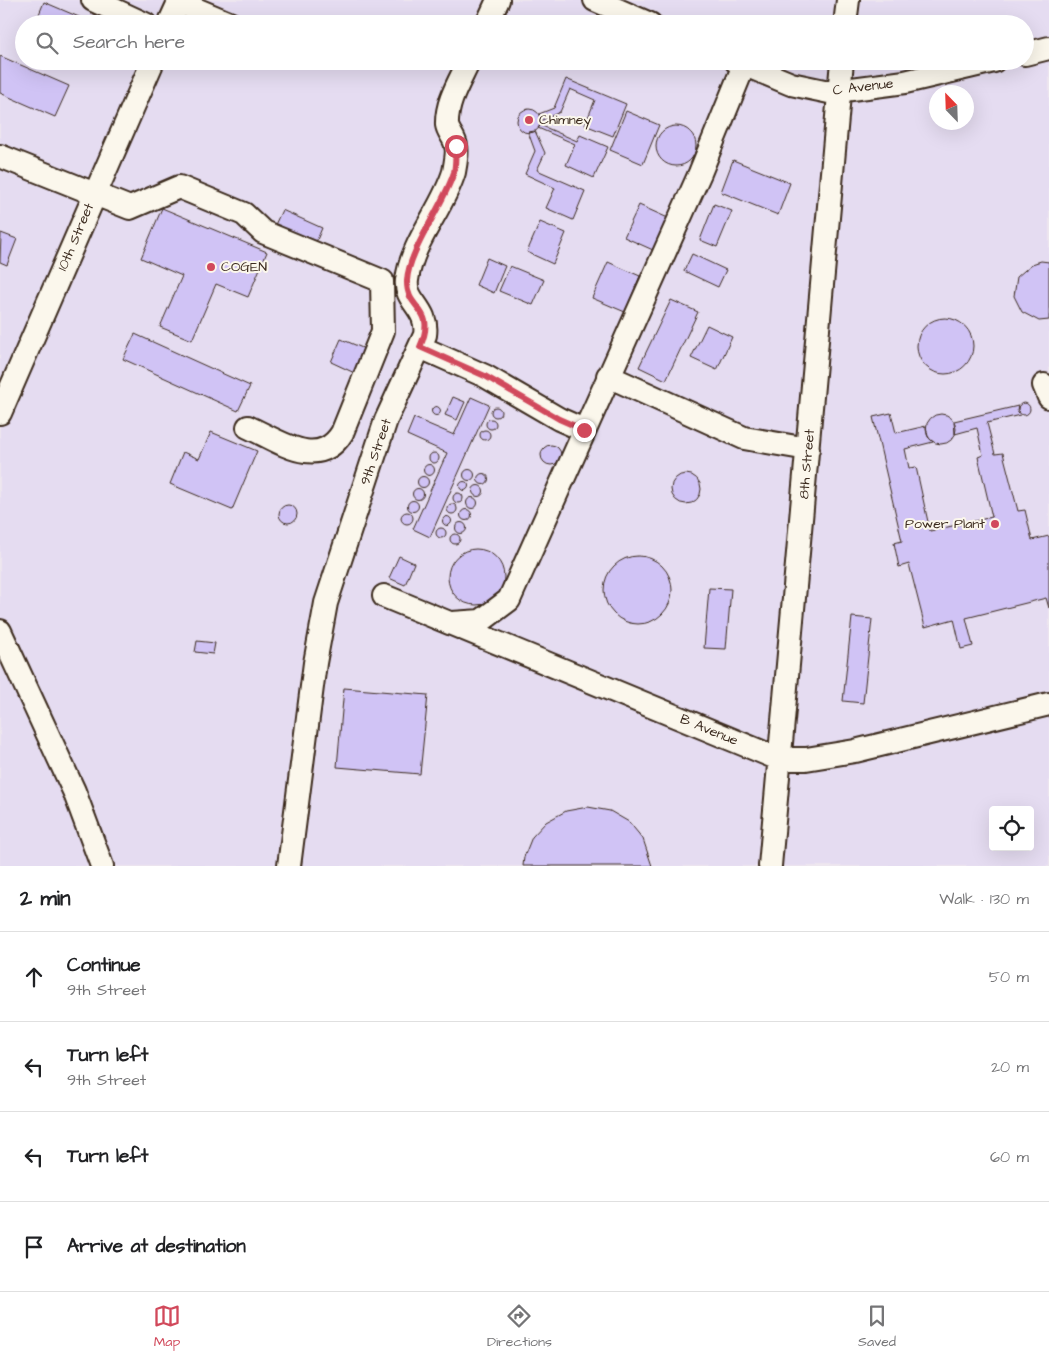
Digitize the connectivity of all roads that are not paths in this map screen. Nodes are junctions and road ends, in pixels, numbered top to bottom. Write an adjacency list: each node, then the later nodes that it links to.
1 (92, 0): 6 (lane)
2 (498, 0): 9 (lane)
3 (595, 0): 10 (lane)
4 (848, 0): 11 (lane)
5 (179, 1): 7 (lane); 8 (lane)
6 (125, 15)
7 (173, 15)
8 (211, 15)
9 (491, 15)
10 (629, 15)
11 (846, 15)
12 (1049, 48): 13 (lane)
13 (1034, 52)
14 (149, 70): 22 (lane, 10th Street)
15 (465, 70): 23 (lane, 9th Street)
16 (737, 70): 24 (lane)
17 (758, 70): 20 (lane, C Avenue)
18 (841, 70): 20 (lane, 8th Street)
19 (956, 70): 20 (lane, C Avenue)
20 (839, 91): 28 (lane, 8th Street)
21 (0, 156): 22 (lane)
22 (95, 193): 25 (lane, 10th Street); 26 (lane)
23 (420, 347): 27 (lane); 35 (lane, 9th Street)
24 (608, 376): 27 (lane); 28 (lane)
25 (0, 413)
26 (248, 427)
27 (584, 430): 30 (lane)
28 (808, 449): 33 (lane, 8th Street)
29 (384, 596): 30 (lane, B Avenue)
30 (450, 623): 33 (lane, B Avenue)
31 (0, 631): 34 (lane)
32 (1049, 704): 33 (lane, B Avenue)
33 (778, 759): 36 (lane, 8th Street)
34 (102, 866)
35 (289, 866)
36 (770, 866)

